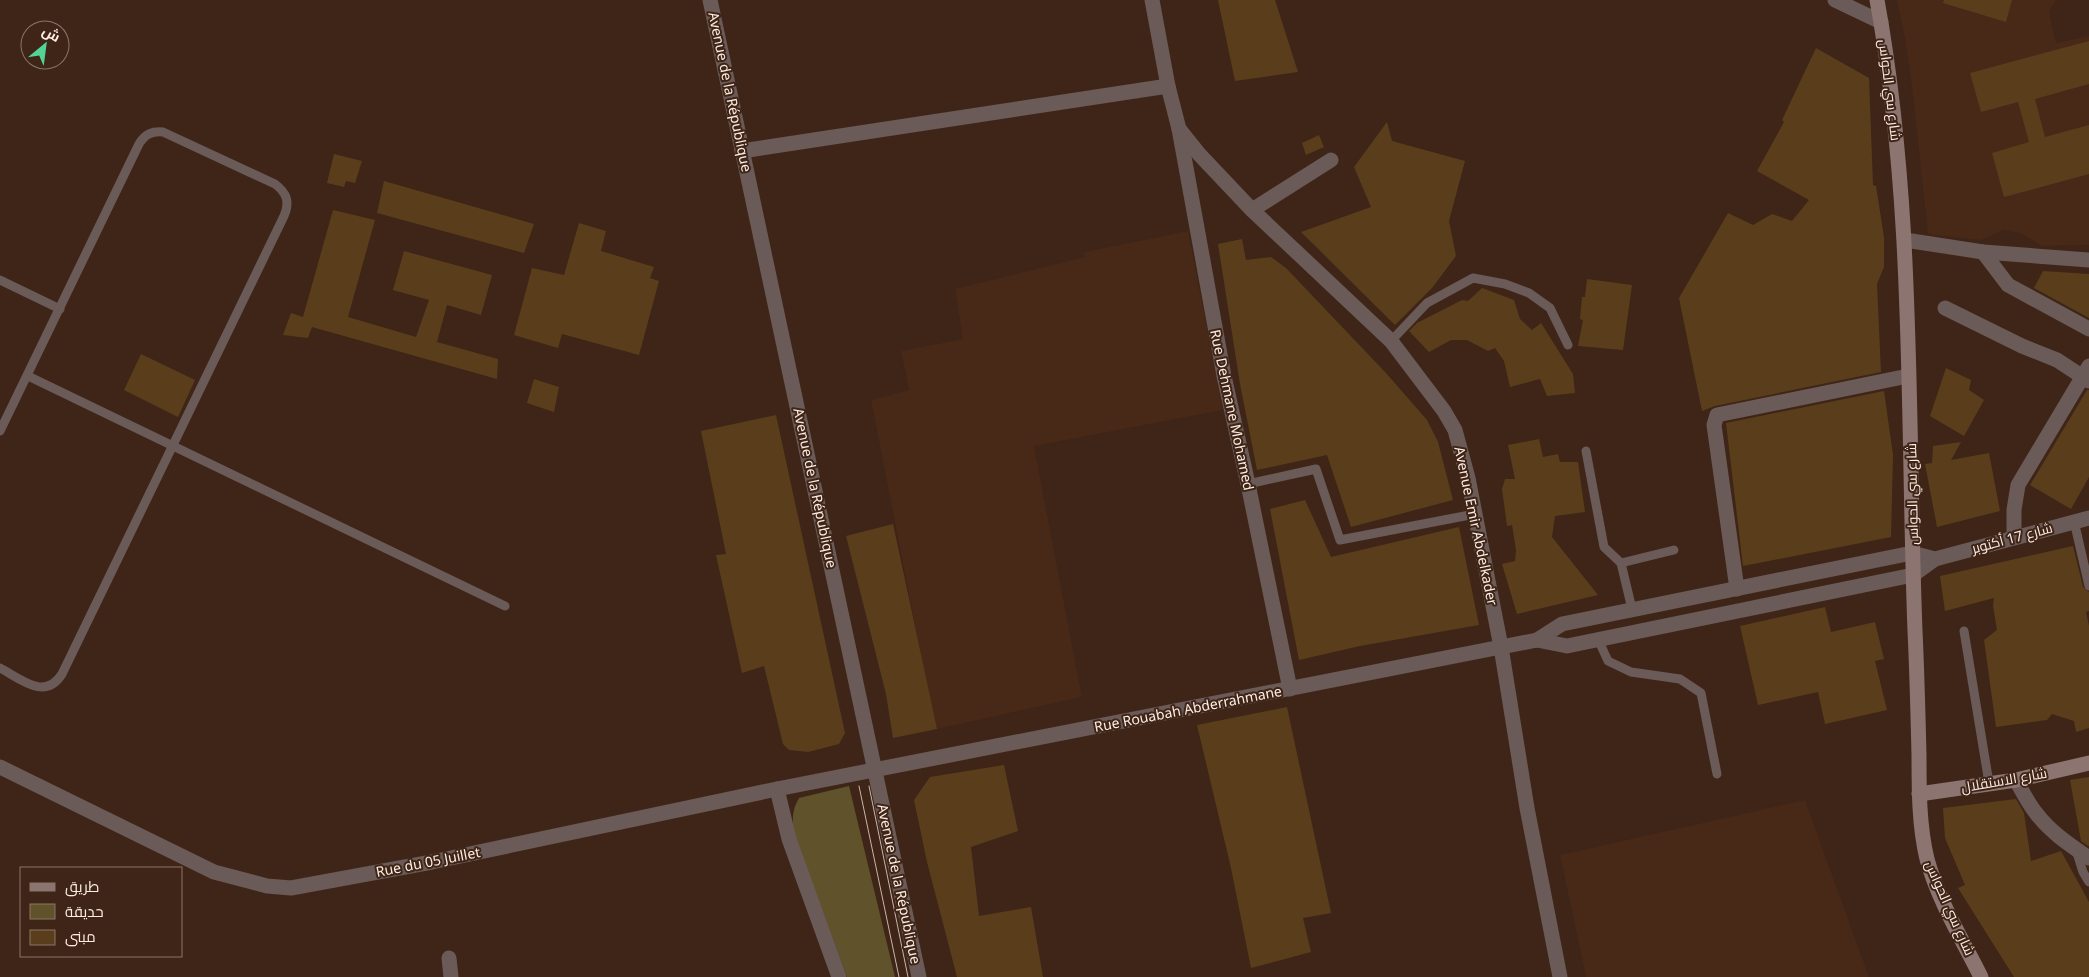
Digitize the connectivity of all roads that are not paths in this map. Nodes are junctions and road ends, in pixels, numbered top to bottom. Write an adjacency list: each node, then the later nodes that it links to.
1 (710, 0): 8 (street, Avenue de la République)
2 (1152, 0): 6 (street, Avenue Emir Abdelkader)
3 (1835, 0): 5 (street)
4 (1877, 0): 5 (street, شارع سي الحواس)
5 (1881, 22): 11 (street, شارع سي الحواس)
6 (1168, 86): 7 (street, Avenue Emir Abdelkader); 8 (street)
7 (1179, 129): 10 (street, Avenue Emir Abdelkader); 26 (street, Rue Dehmane Mohamed)
8 (742, 151): 48 (street, Avenue de la République)
9 (1330, 160): 10 (street)
10 (1252, 210): 18 (street, Avenue Emir Abdelkader)
11 (1904, 240): 12 (street); 22 (street, شارع سي الحواس)
12 (1983, 252): 13 (street); 17 (street)
13 (2089, 260)
14 (0, 280): 16 (lane)
15 (1945, 308): 20 (street)
16 (60, 309): 21 (lane); 24 (lane)
17 (2089, 329)
18 (1391, 342): 19 (lane); 27 (street, Avenue Emir Abdelkader)
19 (1568, 346)
20 (2087, 375): 30 (street)
21 (28, 376): 23 (lane); 24 (lane)
22 (1908, 376): 32 (street, شارع سي الحواس); 37 (street)
23 (0, 431)
24 (173, 446): 38 (lane); 44 (lane)
25 (1586, 451): 34 (lane)
26 (1248, 484): 27 (lane); 45 (street, Rue Dehmane Mohamed)
27 (1475, 514): 43 (street, Avenue Emir Abdelkader)
28 (2089, 518): 29 (street, شارع 17 أكتوبر)
29 (2074, 522): 30 (street, شارع 17 أكتوبر); 36 (lane)
30 (2014, 538): 33 (street, شارع 17 أكتوبر)
31 (1674, 550): 34 (lane)
32 (1912, 553): 33 (street); 35 (street, شارع سي الحواس); 37 (street)
33 (1935, 559): 35 (street)
34 (1621, 563): 39 (lane)
35 (1913, 575): 41 (street); 53 (street, شارع سي الحواس)
36 (2089, 586)
37 (1737, 589): 39 (street)
38 (505, 606)
39 (1632, 609): 42 (street)
40 (1964, 631): 51 (lane)
41 (1598, 639): 42 (street); 49 (lane)
42 (1537, 640): 43 (street, Rue Rouabah Abderrahmane)
43 (1501, 646): 45 (street, Rue Rouabah Abderrahmane); 61 (street, Avenue Emir Abdelkader)
44 (0, 668)
45 (1290, 689): 48 (street, Rue Rouabah Abderrahmane)
46 (2089, 763): 50 (street, شارع الاستقلال)
47 (0, 767): 52 (street, Rue du 05 Juillet)
48 (875, 771): 52 (street, Rue du 05 Juillet); 60 (street, Avenue de la République)
49 (1716, 774)
50 (2016, 780): 51 (street, شارع الاستقلال); 54 (street)
51 (1989, 784): 53 (street, شارع الاستقلال)
52 (777, 789): 59 (street)
53 (1919, 794): 62 (street, شارع سي الحواس)
54 (2076, 849): 55 (street); 56 (lane)
55 (2089, 858)
56 (2089, 882)
57 (448, 958): 58 (street)
58 (451, 977)
59 (838, 977)
60 (919, 977)
61 (1560, 977)
62 (1981, 977)

